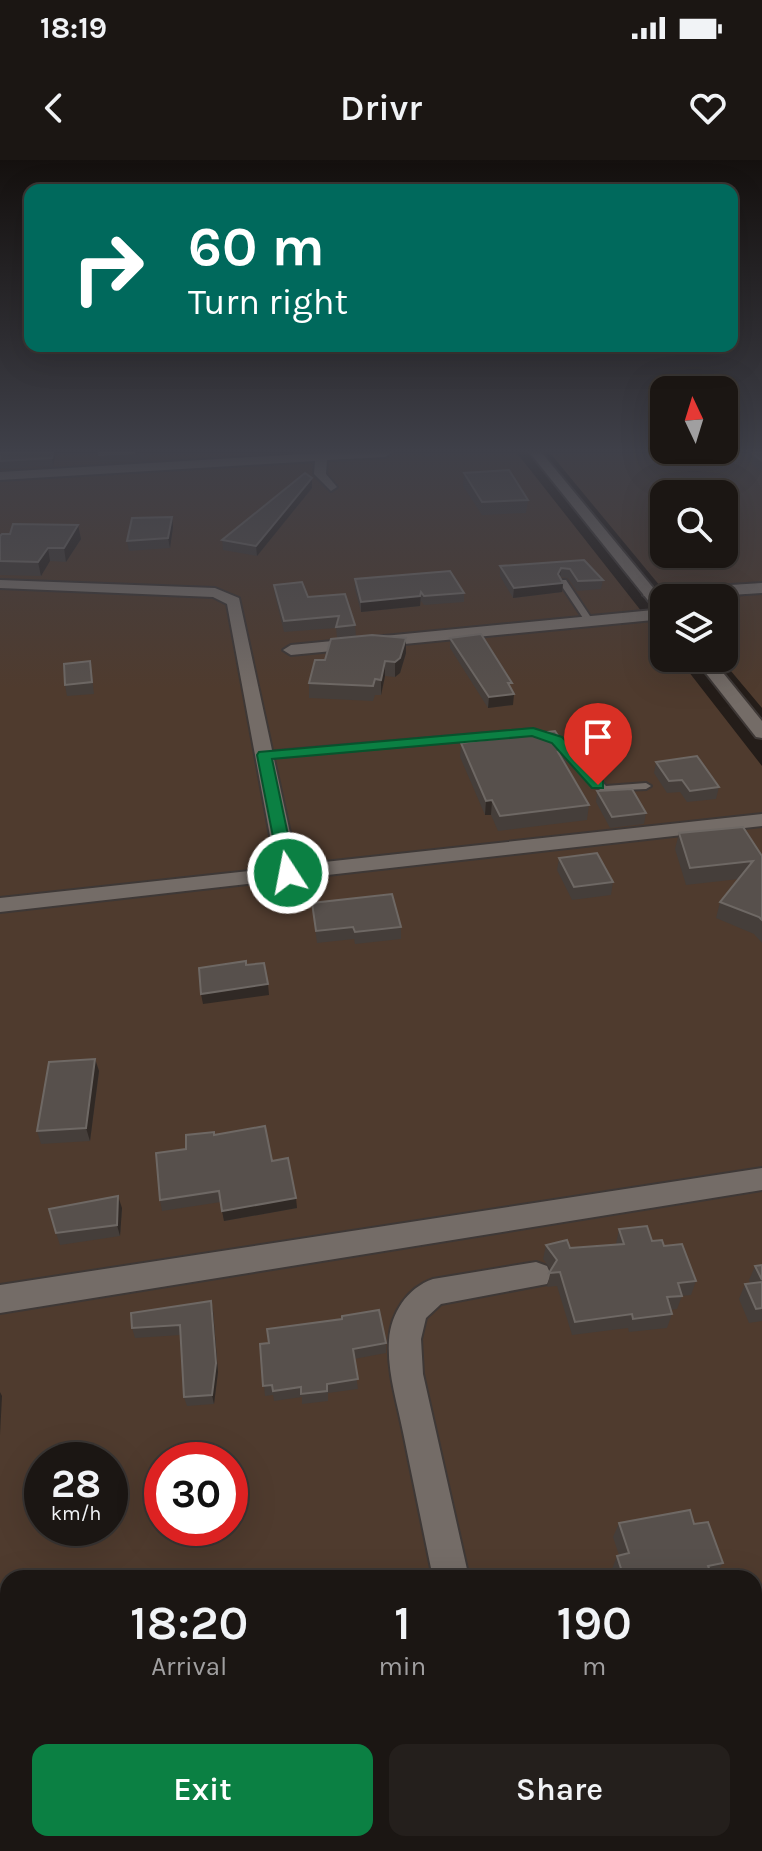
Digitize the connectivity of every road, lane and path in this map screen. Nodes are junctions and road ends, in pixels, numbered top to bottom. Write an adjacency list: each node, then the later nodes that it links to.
1 (600, 532): 6 (street)
2 (563, 582): 8 (lane)
3 (0, 584): 12 (street)
4 (762, 588): 5 (street)
5 (738, 590)
6 (650, 594)
7 (650, 614): 8 (street)
8 (590, 622): 9 (street)
9 (291, 650)
10 (713, 672): 11 (street)
11 (762, 733)
12 (264, 755): 13 (lane); 15 (street)
13 (646, 786)
14 (762, 820): 15 (street)
15 (288, 873): 16 (street)
16 (0, 905)
17 (762, 1179): 19 (street)
18 (536, 1275): 20 (street)
19 (0, 1299)
20 (449, 1570)

